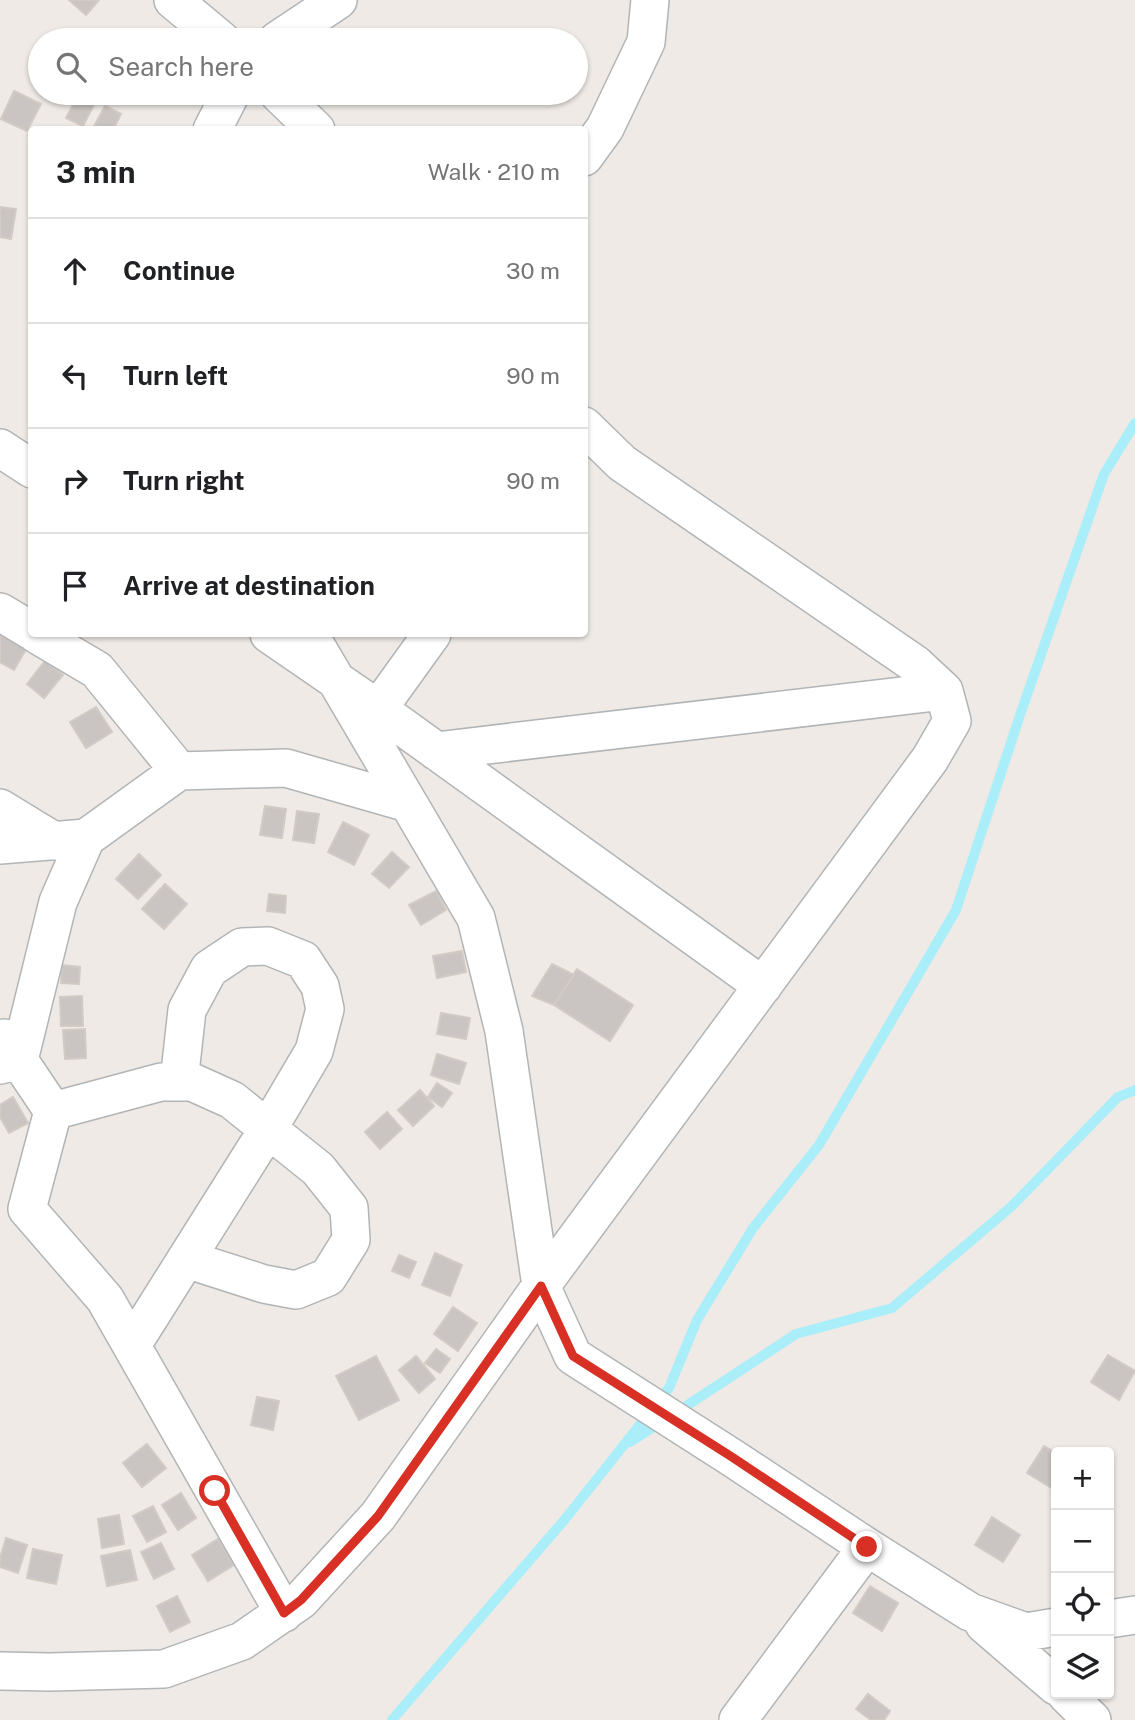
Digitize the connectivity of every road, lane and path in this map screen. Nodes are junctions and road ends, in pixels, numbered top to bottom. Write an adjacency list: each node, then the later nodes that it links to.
1 (173, 0): 4 (street)
2 (338, 0): 5 (street)
3 (650, 0): 10 (street)
4 (207, 28)
5 (296, 28)
6 (225, 105): 8 (street)
7 (290, 105): 9 (street)
8 (214, 126)
9 (312, 126)
10 (588, 151)
11 (588, 430): 21 (street)
12 (0, 448): 13 (street)
13 (28, 467)
14 (0, 612): 15 (street)
15 (28, 628)
16 (42, 637): 24 (street)
17 (273, 637): 20 (street)
18 (311, 637): 20 (street)
19 (430, 637): 22 (street)
20 (334, 678): 22 (street); 25 (street)
21 (944, 691): 23 (street); 29 (street)
22 (378, 709): 23 (street)
23 (436, 751): 29 (street)
24 (179, 771): 25 (street); 27 (street)
25 (408, 803): 36 (street)
26 (0, 808): 27 (street)
27 (70, 839): 28 (street); 30 (street)
28 (0, 845)
29 (763, 986): 36 (street)
30 (6, 1052): 32 (street)
31 (179, 1082): 32 (street); 33 (street); 33 (street)
32 (52, 1111): 34 (street)
33 (268, 1129): 35 (street); 35 (street)
34 (13, 1213): 37 (street)
35 (186, 1259): 37 (street)
36 (541, 1286): 38 (street); 40 (street)
37 (132, 1345): 40 (street)
38 (867, 1547): 39 (street); 45 (street)
39 (970, 1612): 41 (street); 43 (street)
40 (284, 1613): 42 (street)
41 (1051, 1628)
42 (0, 1671)
43 (1051, 1682)
44 (1071, 1699): 46 (street)
45 (738, 1720)
46 (1092, 1720)

